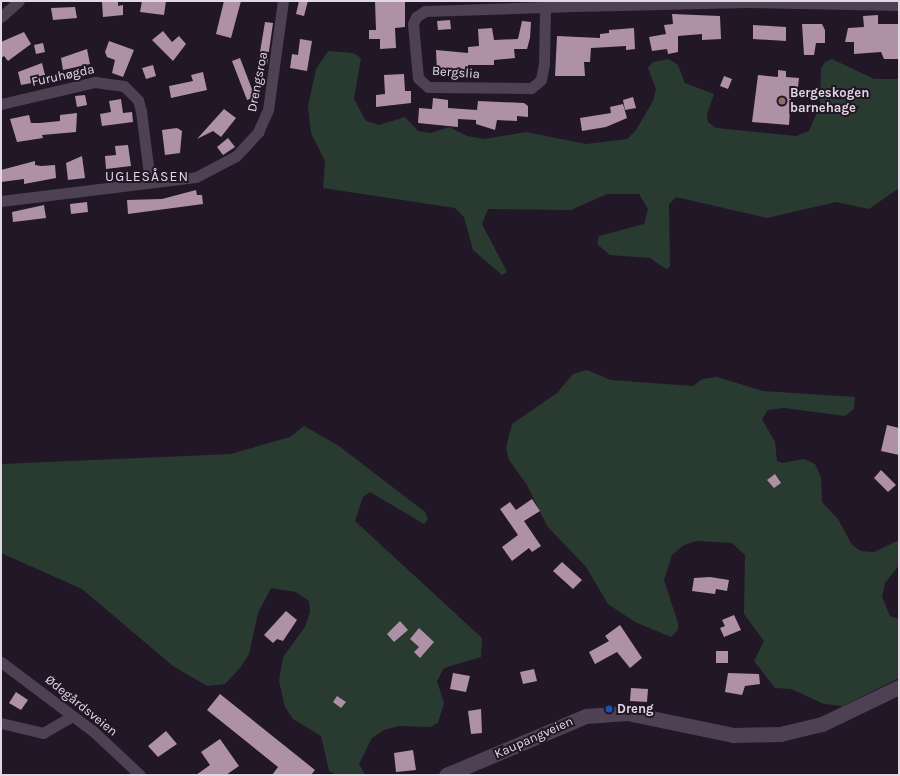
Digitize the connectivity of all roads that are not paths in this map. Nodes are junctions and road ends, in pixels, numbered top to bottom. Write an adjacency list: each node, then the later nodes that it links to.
1 (19, 1): 7 (street)
2 (283, 1): 9 (street, Drengsroa)
3 (748, 1): 4 (street, Bergslia); 5 (street, Bergslia)
4 (574, 3): 6 (street, Bergslia)
5 (899, 5)
6 (545, 7): 6 (street, Bergslia)
7 (1, 17)
8 (1, 104): 9 (street, Furuhøgda)
9 (150, 182): 10 (street, Drengsroa)
10 (1, 201)
11 (1, 662): 13 (street, Ødegårdsveien)
12 (899, 687): 16 (main road, Kaupangveien)
13 (72, 716): 14 (street); 15 (street, Ødegårdsveien)
14 (1, 723)
15 (132, 773)
16 (446, 775)

